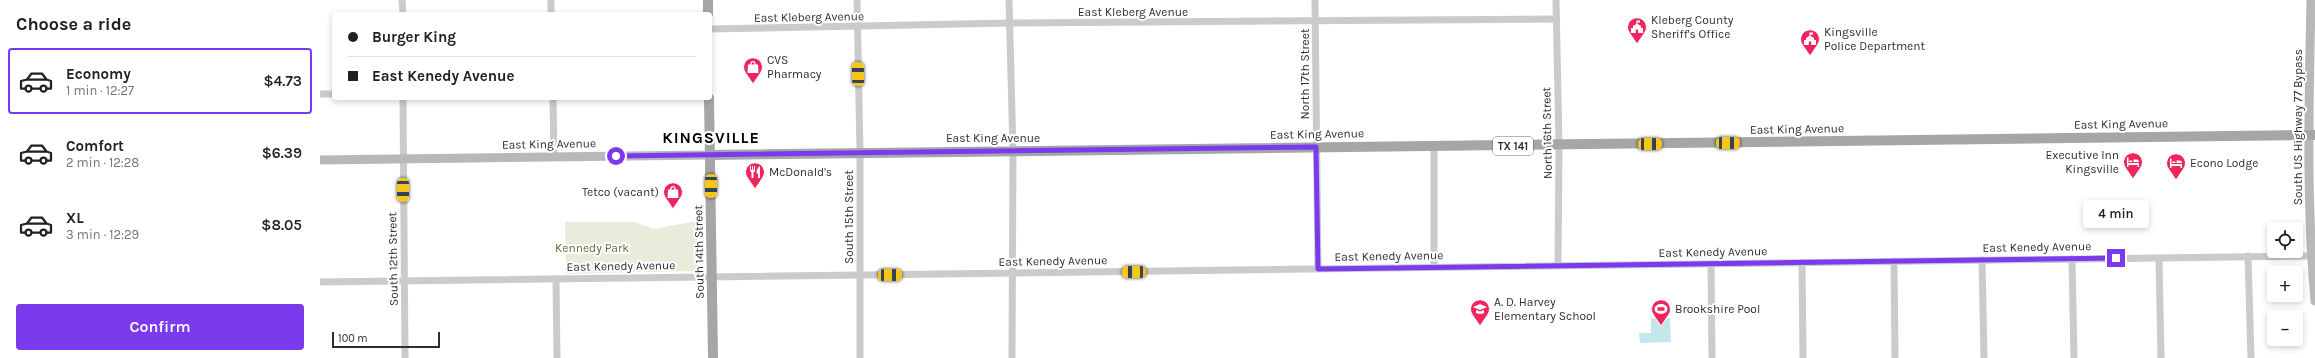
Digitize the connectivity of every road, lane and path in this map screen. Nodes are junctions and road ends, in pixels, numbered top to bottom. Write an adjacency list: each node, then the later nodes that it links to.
1 (402, 0): 9 (street)
2 (551, 0): 10 (street)
3 (708, 0): 11 (main road)
4 (857, 0): 15 (street, South 15th Street)
5 (1009, 0): 14 (street)
6 (1315, 0): 13 (street, North 17th Street)
7 (1556, 0): 12 (street, North 16th Street)
8 (2311, 0): 17 (main road, South US Highway 77 Bypass)
9 (403, 12)
10 (551, 12)
11 (708, 12)
12 (1556, 19): 13 (street, East Kleberg Avenue); 26 (street, North 16th Street)
13 (1316, 22): 14 (street, East Kleberg Avenue); 27 (street, North 17th Street)
14 (1010, 23): 15 (street, East Kleberg Avenue); 29 (street)
15 (857, 27): 16 (street, East Kleberg Avenue); 28 (street, South 15th Street)
16 (712, 29)
17 (2309, 75): 18 (main road); 24 (main road, South US Highway 77 Bypass)
18 (2315, 92)
19 (320, 94): 20 (street)
20 (332, 94)
21 (403, 100): 32 (street, South 12th Street)
22 (553, 100): 31 (street)
23 (709, 100): 30 (main road, South 14th Street)
24 (2312, 135): 26 (main road, East King Avenue / TX 141); 35 (main road, South US Highway 77 Bypass)
25 (1434, 146): 26 (main road, East King Avenue / TX 141); 27 (main road, East King Avenue / TX 141); 43 (street)
26 (1559, 146): 42 (street, North 16th Street)
27 (1316, 147): 29 (main road, East King Avenue / TX 141); 44 (street, North 17th Street)
28 (860, 152): 29 (main road, East King Avenue / TX 141); 30 (main road, East King Avenue / TX 141); 46 (street, South 15th Street)
29 (1013, 152): 45 (street)
30 (710, 155): 31 (main road, East King Avenue / TX 141); 47 (main road, South 14th Street)
31 (554, 157): 32 (main road, East King Avenue / TX 141)
32 (403, 159): 33 (main road, East King Avenue / TX 141); 49 (street, South 12th Street)
33 (320, 160)
34 (2248, 256): 35 (street, East Kenedy Avenue); 36 (street, East Kenedy Avenue); 63 (street)
35 (2313, 256): 51 (main road, South US Highway 77 Bypass)
36 (2160, 258): 37 (street, East Kenedy Avenue); 62 (street)
37 (2072, 259): 38 (street, East Kenedy Avenue); 61 (street)
38 (1982, 260): 39 (street, East Kenedy Avenue); 60 (street)
39 (1894, 261): 40 (street, East Kenedy Avenue); 59 (street)
40 (1802, 262): 41 (street, East Kenedy Avenue); 58 (street)
41 (1710, 264): 42 (street, East Kenedy Avenue); 57 (street)
42 (1558, 266): 43 (street, East Kenedy Avenue)
43 (1434, 267): 44 (street, East Kenedy Avenue)
44 (1318, 269): 45 (street, East Kenedy Avenue)
45 (1012, 273): 46 (street, East Kenedy Avenue); 56 (street)
46 (860, 275): 47 (street, East Kenedy Avenue); 55 (street, South 15th Street)
47 (712, 277): 48 (street, East Kenedy Avenue); 54 (main road, South 14th Street)
48 (556, 279): 49 (street, East Kenedy Avenue); 53 (street)
49 (404, 281): 50 (street, East Kenedy Avenue); 52 (street, South 12th Street)
50 (320, 282)
51 (2315, 301)
52 (405, 358)
53 (557, 358)
54 (713, 358)
55 (860, 358)
56 (1012, 358)
57 (1712, 358)
58 (1803, 358)
59 (1895, 358)
60 (1984, 358)
61 (2074, 358)
62 (2161, 358)
63 (2251, 358)

